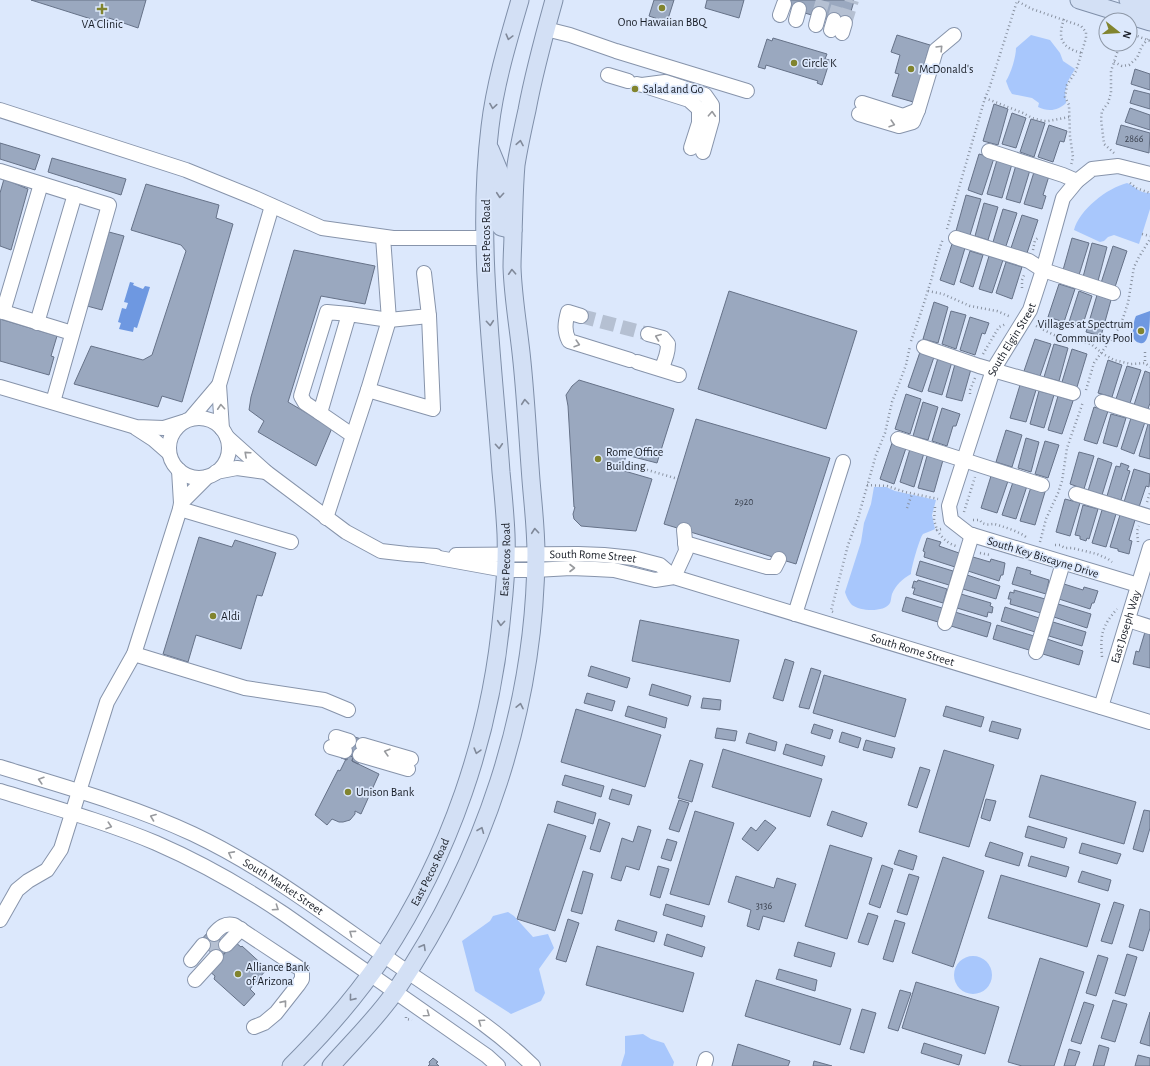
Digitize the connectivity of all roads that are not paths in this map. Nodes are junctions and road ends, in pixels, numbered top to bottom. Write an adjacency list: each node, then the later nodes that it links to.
1 (520, 0): 14 (main road, East Pecos Road, one-way to 14)
2 (554, 0): 8 (main road)
3 (1079, 0): 5 (main road)
4 (1128, 0): 6 (main road)
5 (1114, 5): 7 (main road)
6 (1150, 6)
7 (1150, 22)
8 (546, 29): 11 (street); 23 (main road, one-way to 8)
9 (954, 35): 12 (street, one-way to 9)
10 (608, 75): 15 (street, one-way to 10)
11 (747, 91)
12 (861, 108)
13 (0, 110): 22 (street)
14 (488, 145): 23 (main road, one-way to 23); 26 (main road, East Pecos Road)
15 (697, 150)
16 (988, 151): 19 (street)
17 (0, 171): 20 (street)
18 (1150, 174): 19 (street, South Elgin Street)
19 (1077, 181): 27 (street, South Elgin Street)
20 (41, 184): 21 (street); 30 (street)
21 (75, 194): 35 (street); 36 (street)
22 (272, 206): 25 (street); 42 (street)
23 (514, 230): 72 (main road, one-way to 23)
24 (949, 235): 27 (street)
25 (383, 237): 26 (street); 34 (street)
26 (485, 238): 71 (main road, East Pecos Road, one-way to 71)
27 (1043, 270): 29 (street); 40 (street, South Elgin Street)
28 (424, 273): 32 (street)
29 (1112, 293)
30 (1, 312): 35 (street)
31 (349, 314): 34 (street); 48 (street); 48 (street)
32 (429, 316): 34 (street); 44 (street)
33 (581, 316): 39 (street, one-way to 39)
34 (389, 320): 44 (street)
35 (37, 323): 36 (street)
36 (72, 333): 46 (street)
37 (648, 334): 39 (street, one-way to 37)
38 (924, 347): 40 (street)
39 (661, 369): 41 (street)
40 (993, 370): 45 (street); 56 (street, South Elgin Street)
41 (679, 375)
42 (219, 385): 50 (street); 52 (street, one-way to 42)
43 (0, 387): 46 (street)
44 (368, 390): 53 (street)
45 (1081, 394)
46 (53, 402): 51 (street)
47 (1102, 402): 49 (street)
48 (320, 413): 53 (street)
49 (1150, 417)
50 (187, 420): 51 (street); 52 (street); 55 (street)
51 (136, 427): 55 (street)
52 (225, 433): 59 (street, South Rome Street, one-way to 52); 60 (street)
53 (352, 436): 64 (street)
54 (898, 439): 56 (street)
55 (169, 453): 58 (street)
56 (964, 460): 61 (street); 66 (street, South Elgin Street)
57 (843, 462): 76 (street)
58 (179, 470): 60 (street); 63 (street)
59 (266, 472): 60 (street); 64 (street, South Rome Street)
60 (211, 475): 63 (street)
61 (1042, 485)
62 (1076, 494): 65 (street)
63 (181, 506): 68 (street); 81 (street)
64 (326, 518): 71 (street, South Rome Street)
65 (1145, 521)
66 (946, 525): 67 (street, South Key Biscayne Drive)
67 (972, 535): 73 (street, South Key Biscayne Drive); 78 (street)
68 (291, 542)
69 (1144, 547): 75 (street, East Joseph Way)
70 (779, 559): 74 (street)
71 (505, 562): 72 (street, South Rome Street); 93 (main road, East Pecos Road, one-way to 93)
72 (536, 562): 74 (street, South Rome Street); 95 (main road, one-way to 72)
73 (1063, 563): 75 (street, South Key Biscayne Drive); 80 (street)
74 (674, 577): 76 (street, South Rome Street)
75 (1138, 585): 77 (street, East Joseph Way)
76 (795, 614): 82 (street, South Rome Street)
77 (1128, 620): 79 (street); 82 (street, East Joseph Way)
78 (945, 623)
79 (1150, 627)
80 (1036, 652)
81 (134, 654): 83 (street); 89 (street)
82 (1101, 707): 84 (street, South Rome Street)
83 (348, 710)
84 (1150, 722)
85 (362, 750): 86 (street, one-way to 85)
86 (410, 764)
87 (0, 767): 89 (street, South Market Street, one-way to 87)
88 (0, 791): 90 (street, South Market Street)
89 (79, 792): 90 (street); 93 (street, South Market Street, one-way to 89)
90 (72, 814): 91 (street); 96 (street, South Market Street, one-way to 96)
91 (0, 920)
92 (220, 939): 98 (street, one-way to 92)
93 (384, 956): 95 (street, South Market Street); 96 (main road, East Pecos Road)
94 (193, 970): 94 (street)
95 (408, 972): 97 (main road); 102 (street, South Market Street, one-way to 95)
96 (370, 974): 97 (street, South Market Street); 99 (main road, East Pecos Road, one-way to 99)
97 (395, 992): 100 (main road); 101 (street, South Market Street, one-way to 101)
98 (254, 1027)
99 (291, 1066)
100 (331, 1066)
101 (498, 1066)
102 (533, 1066)

